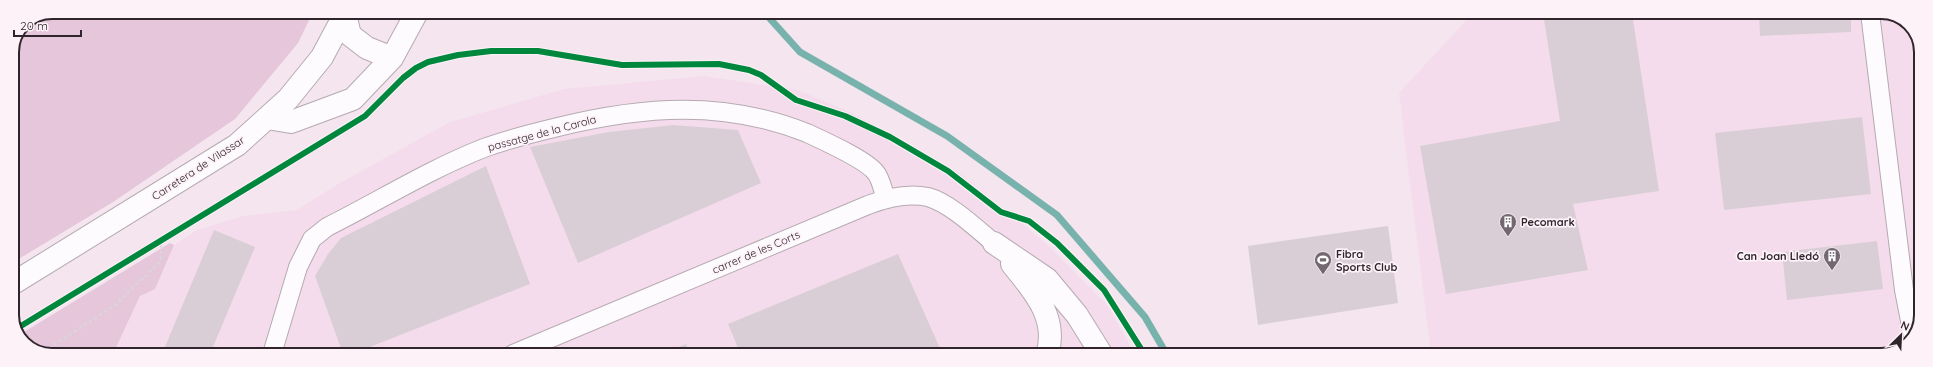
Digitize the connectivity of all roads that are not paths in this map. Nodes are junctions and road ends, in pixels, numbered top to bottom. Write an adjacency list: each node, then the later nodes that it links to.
1 (342, 19): 6 (street, Carretera de Vilassar)
2 (346, 19): 5 (street)
3 (413, 19): 5 (street)
4 (1871, 19): 10 (street)
5 (392, 58): 6 (street)
6 (266, 118): 9 (street, Carretera de Vilassar)
7 (886, 199): 8 (street, carrer de les Corts); 11 (street, passatge de la Carola); 12 (street, carrer de les Corts)
8 (994, 243): 13 (street); 14 (street)
9 (19, 280)
10 (1912, 328)
11 (274, 348)
12 (527, 348)
13 (1048, 348)
14 (1098, 348)

